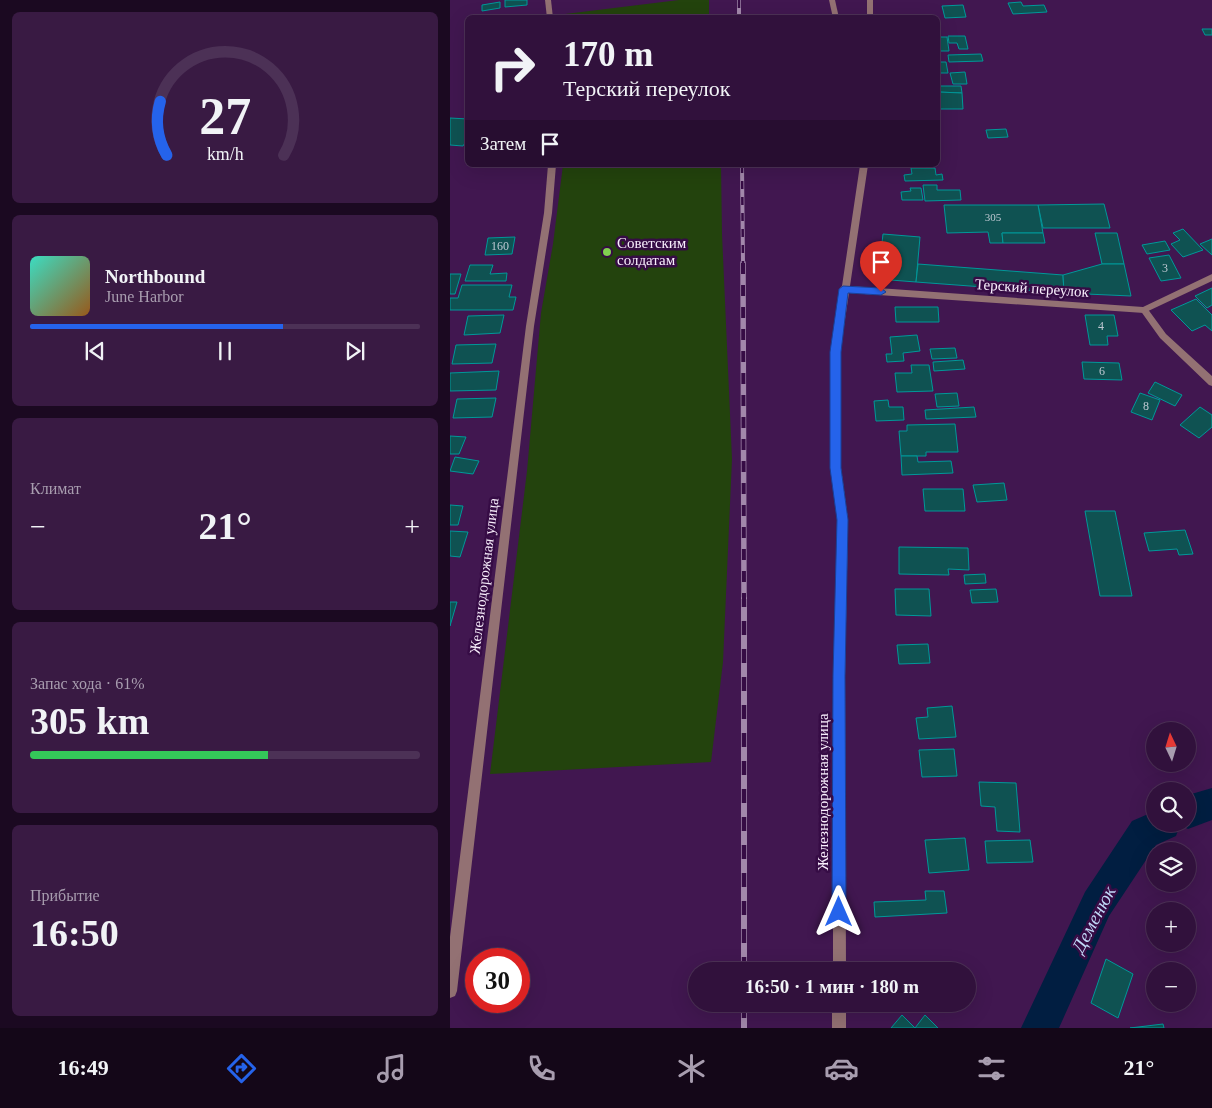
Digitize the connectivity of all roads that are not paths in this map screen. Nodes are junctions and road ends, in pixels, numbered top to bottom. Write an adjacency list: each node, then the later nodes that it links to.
1 (548, 0): 4 (street)
2 (832, 0): 5 (street)
3 (870, 0): 6 (street)
4 (550, 15)
5 (835, 15)
6 (870, 15)
7 (552, 167): 14 (street, Железнодорожная улица)
8 (864, 167): 10 (street, Железнодорожная улица)
9 (1212, 277): 11 (street, Терский переулок)
10 (843, 289): 11 (street, Терский переулок); 13 (street, Железнодорожная улица)
11 (1144, 310): 12 (street)
12 (1212, 382)
13 (839, 962)
14 (450, 992)
15 (839, 1012): 16 (street)
16 (839, 1028)

